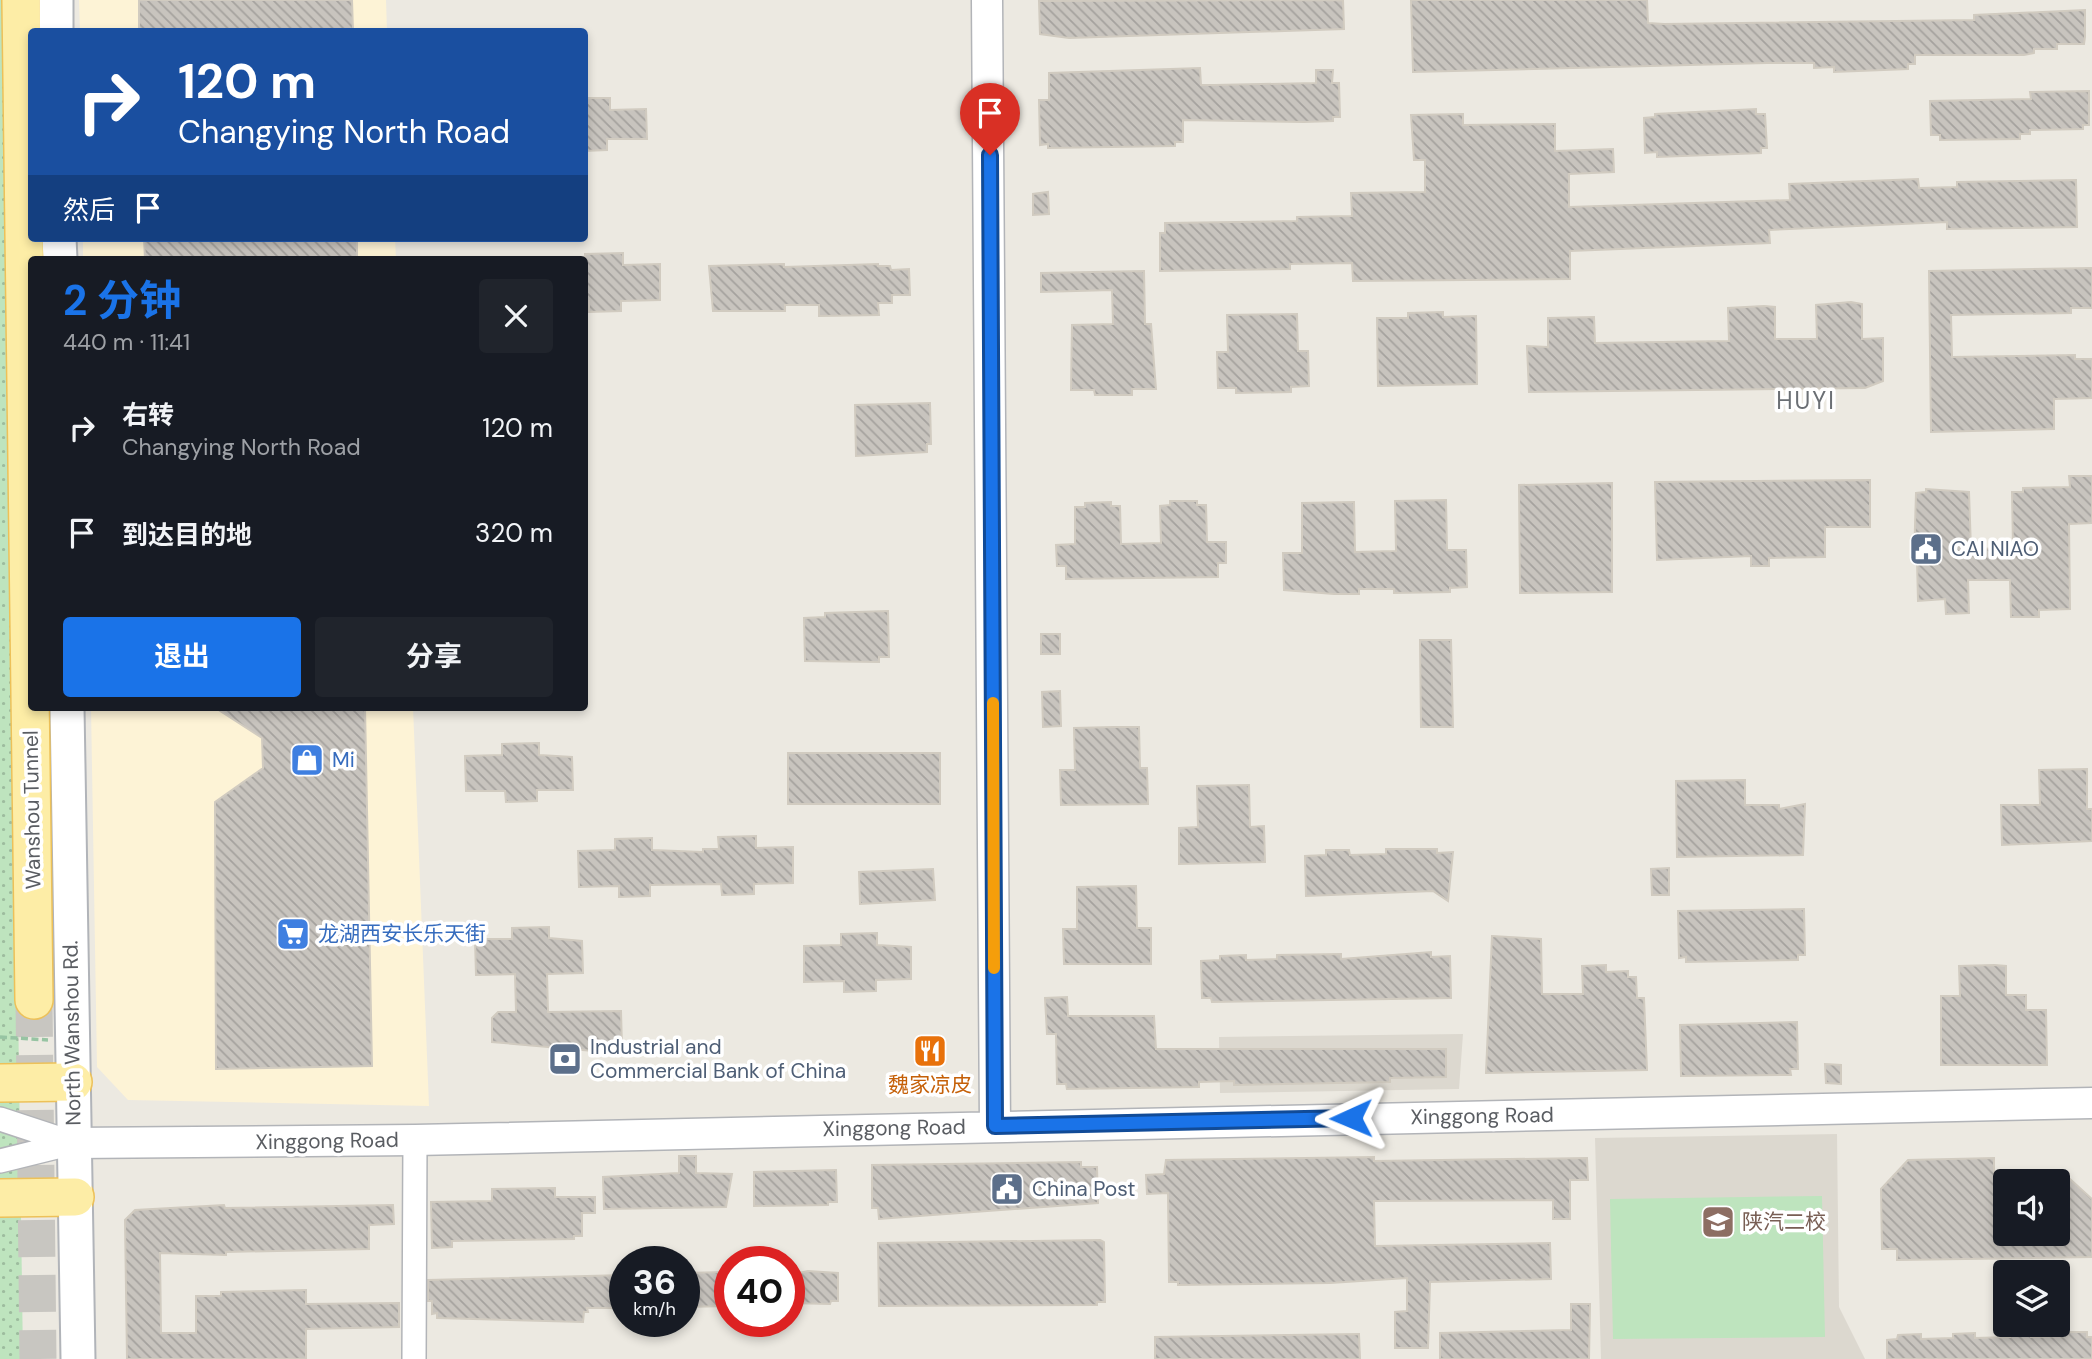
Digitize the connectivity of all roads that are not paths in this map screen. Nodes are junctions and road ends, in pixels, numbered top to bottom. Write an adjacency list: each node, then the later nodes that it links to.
1 (22, 0): 4 (main road); 6 (main road, Wanshou Tunnel)
2 (56, 0): 5 (main road)
3 (987, 0): 14 (street)
4 (32, 28)
5 (56, 28)
6 (28, 567)
7 (30, 711): 9 (main road, Wanshou Tunnel)
8 (67, 711): 10 (main road, North Wanshou Rd.)
9 (34, 1000)
10 (73, 1082): 11 (main road); 16 (main road, North Wanshou Rd.)
11 (0, 1083)
12 (2092, 1103): 14 (street, Xinggong Road)
13 (0, 1119): 16 (street)
14 (995, 1126): 15 (street, Xinggong Road)
15 (415, 1140): 16 (street, Xinggong Road); 21 (street)
16 (73, 1143): 17 (street); 18 (main road, North Wanshou Rd.)
17 (0, 1161)
18 (75, 1197): 19 (main road); 20 (main road, North Wanshou Rd.)
19 (0, 1198)
20 (78, 1359)
21 (414, 1359)

